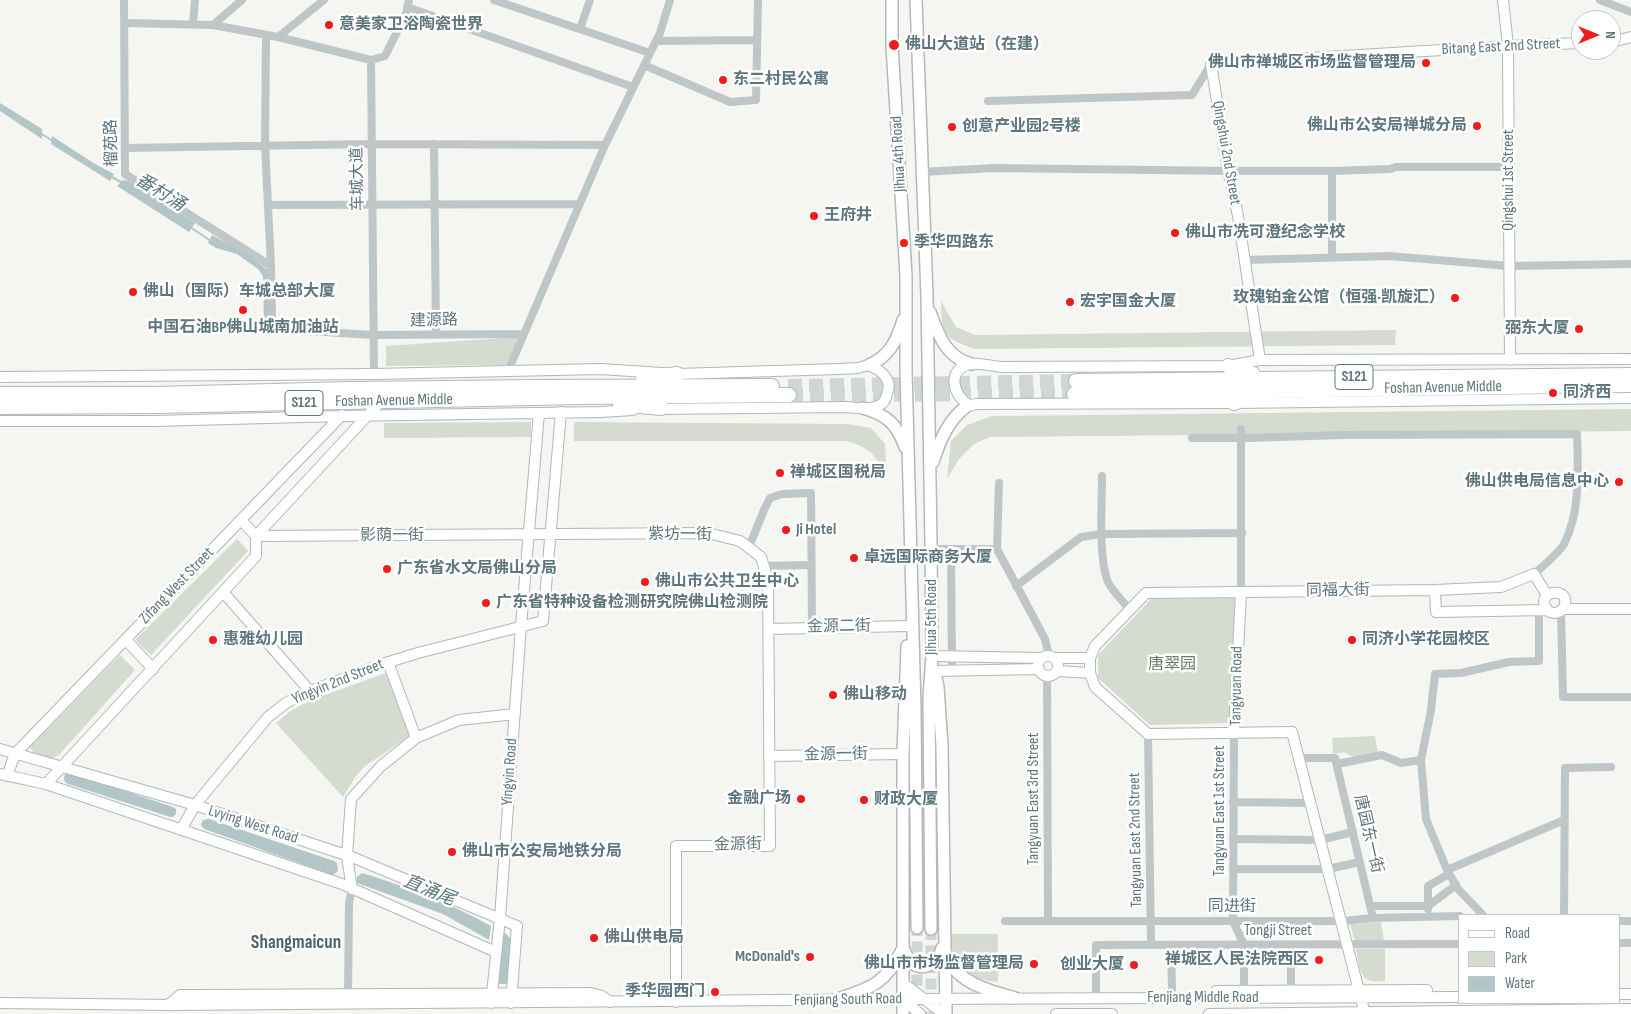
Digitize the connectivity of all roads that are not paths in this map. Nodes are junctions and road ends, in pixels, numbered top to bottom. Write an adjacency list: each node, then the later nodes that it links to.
1 (124, 0): 15 (street, 榴苑路)
2 (195, 0): 16 (street)
3 (242, 0): 17 (street)
4 (324, 0): 20 (street)
5 (494, 0): 18 (street)
6 (590, 0): 18 (street)
7 (670, 0): 22 (street)
8 (758, 0): 21 (street)
9 (892, 0): 50 (main road, Jihua 4th Road)
10 (916, 0): 39 (main road, Jihua 4th Road)
11 (1504, 0): 24 (street, Qingshui 1st Street)
12 (1600, 0): 14 (street)
13 (408, 4): 26 (street); 29 (street)
14 (1631, 12)
15 (124, 24): 16 (street); 35 (street, 榴苑路)
16 (193, 24): 17 (street)
17 (213, 25): 19 (street)
18 (580, 29): 25 (street)
19 (266, 35): 20 (street); 34 (street, 建源路)
20 (278, 37): 26 (street)
21 (757, 40): 22 (street); 28 (street)
22 (656, 41): 25 (street)
23 (1571, 43): 24 (street, Bitang East 2nd Street)
24 (1508, 46): 27 (street, Bitang East 2nd Street); 36 (street, Qingshui 1st Street)
25 (650, 53): 28 (street)
26 (371, 60): 31 (street, 车城大道)
27 (1211, 64): 30 (street); 37 (street, Qingshui 2nd Street)
28 (644, 65): 29 (street)
29 (633, 87): 33 (street)
30 (988, 101)
31 (371, 144): 32 (street); 34 (street); 40 (street, 车城大道)
32 (434, 144): 33 (street); 41 (street)
33 (605, 145): 42 (street)
34 (265, 146): 35 (street); 43 (street, 建源路)
35 (125, 148): 47 (street, 榴苑路)
36 (1509, 167): 38 (street); 48 (street, Qingshui 1st Street)
37 (1228, 170): 38 (street); 39 (street); 45 (street, Qingshui 2nd Street)
38 (1332, 171): 44 (street)
39 (922, 172): 49 (main road, Jihua 4th Road)
40 (372, 204): 41 (street); 43 (street); 52 (street, 车城大道)
41 (435, 204): 42 (street); 53 (street)
42 (580, 204): 51 (street)
43 (268, 205): 47 (street, 建源路)
44 (1332, 257): 45 (street); 48 (street)
45 (1245, 260): 55 (street, Qingshui 2nd Street)
46 (1631, 264): 48 (street)
47 (271, 266): 52 (street, 建源路)
48 (1509, 266): 56 (street, Qingshui 1st Street)
49 (927, 306): 57 (main road); 92 (main road, Jihua 5th Road)
50 (906, 309): 58 (main road); 91 (main road, Jihua 5th Road)
51 (524, 334): 53 (street, 建源路); 60 (street)
52 (374, 335): 53 (street, 建源路); 61 (street, 车城大道)
53 (436, 335)
54 (1631, 359): 56 (street)
55 (1260, 360): 56 (street); 59 (street)
56 (1510, 360)
57 (972, 364): 59 (street); 77 (street)
58 (869, 365): 62 (street); 81 (street)
59 (1228, 366): 65 (highway)
60 (508, 371): 61 (street); 62 (street)
61 (374, 374): 64 (street)
62 (677, 374): 70 (highway)
63 (1631, 375): 65 (highway, Foshan Avenue Middle / S121)
64 (0, 377)
65 (1266, 384): 67 (highway, Foshan Avenue Middle / S121); 68 (highway, Foshan Avenue Middle / S121); 76 (highway)
66 (1631, 385): 67 (highway, Foshan Avenue Middle / S121)
67 (1608, 386): 71 (highway)
68 (1075, 387)
69 (788, 390): 70 (highway, Foshan Avenue Middle / S121)
70 (581, 392): 72 (highway, Foshan Avenue Middle / S121); 75 (highway, Foshan Avenue Middle / S121); 80 (highway)
71 (1631, 392)
72 (2, 394)
73 (1631, 398): 76 (street)
74 (355, 401): 75 (highway, Foshan Avenue Middle / S121); 79 (highway, Foshan Avenue Middle / S121); 85 (street, Zifang West Street)
75 (381, 401): 86 (street)
76 (1234, 403): 77 (street)
77 (968, 406): 92 (main road)
78 (0, 407): 79 (highway, Foshan Avenue Middle / S121)
79 (27, 407): 84 (highway)
80 (661, 408): 81 (street, Foshan Avenue Middle); 82 (street, Foshan Avenue Middle)
81 (863, 408): 91 (main road)
82 (561, 412): 83 (street, Foshan Avenue Middle); 99 (street)
83 (540, 413): 86 (street, Foshan Avenue Middle); 98 (street, Yingyin Road)
84 (0, 416)
85 (341, 416): 86 (street, Foshan Avenue Middle); 87 (street, Foshan Avenue Middle); 95 (street, Zifang West Street)
86 (368, 416): 100 (street)
87 (0, 421)
88 (1241, 429): 90 (street, Tangyuan Road)
89 (1192, 438): 90 (street)
90 (1241, 438): 96 (street, Tangyuan Road); 107 (street)
91 (908, 456): 113 (main road, Jihua 5th Road)
92 (930, 471): 102 (main road, Jihua 5th Road)
93 (1102, 476): 97 (street)
94 (998, 482): 104 (street)
95 (241, 520): 100 (street); 122 (street, Zifang West Street)
96 (1242, 533): 97 (street); 111 (street, Tangyuan Road)
97 (1102, 534): 108 (street); 115 (street)
98 (528, 535): 99 (street, 紫坊一街); 100 (street, 影荫一街); 118 (street, Yingyin Road)
99 (549, 535): 101 (street, 紫坊一街); 118 (street)
100 (256, 536): 110 (street)
101 (749, 547): 105 (street, 紫坊一街); 106 (street)
102 (932, 549): 103 (street); 123 (main road, Jihua 5th Road)
103 (951, 549): 104 (street); 124 (street)
104 (997, 549): 108 (street)
105 (764, 566): 106 (street); 120 (street, 紫坊一街)
106 (811, 566): 121 (street)
107 (1534, 574): 109 (street, 同福大街); 112 (street)
108 (1016, 586): 125 (street)
109 (1435, 590): 111 (street, 同福大街); 116 (street)
110 (223, 592): 128 (street); 135 (street)
111 (1240, 592): 115 (street, 同福大街); 138 (street, Tangyuan Road)
112 (1547, 595): 116 (street); 117 (street)
113 (912, 600): 119 (main road); 180 (main road, Jihua 5th Road)
114 (1631, 609): 117 (street)
115 (1130, 610): 126 (street, 同福大街)
116 (1543, 610): 117 (street); 146 (street)
117 (1562, 610): 136 (street)
118 (521, 626): 127 (street, Yingyin 2nd Street); 137 (street, Yingyin Road)
119 (909, 626): 121 (street, 金源二街); 143 (main road)
120 (770, 628): 121 (street, 金源二街); 144 (street, 金源街)
121 (812, 628)
122 (126, 640): 128 (street); 142 (street, Zifang West Street)
123 (932, 656): 124 (street); 130 (main road); 181 (main road, Jihua 5th Road)
124 (951, 657): 125 (street); 131 (street)
125 (1049, 657): 126 (street); 129 (street); 132 (street)
126 (1090, 658): 133 (street)
127 (388, 662): 135 (street, Yingyin 2nd Street); 140 (street)
128 (153, 668): 149 (street)
129 (1039, 669): 131 (street); 134 (street)
130 (935, 671): 131 (street); 182 (main road)
131 (952, 671)
132 (1058, 671): 133 (street); 134 (street)
133 (1090, 673): 139 (street)
134 (1047, 676): 176 (street, Tangyuan East 3rd Street)
135 (310, 691): 154 (street, Yingyin 2nd Street)
136 (1631, 697)
137 (514, 714): 140 (street); 173 (street, Yingyin Road)
138 (1234, 732): 139 (street); 145 (street, Tangyuan Road); 152 (street, Tangyuan East 1st Street)
139 (1148, 734): 177 (street, Tangyuan East 2nd Street)
140 (416, 738): 160 (street)
141 (0, 749): 142 (street, Lvying West Road)
142 (15, 754): 149 (street, Lvying West Road); 150 (street, Zifang West Street)
143 (903, 754): 144 (street, 金源一街); 189 (main road)
144 (769, 756): 207 (street, 金源街)
145 (1299, 758): 147 (street); 153 (street, Tangyuan Road)
146 (1421, 760): 147 (street); 164 (street)
147 (1336, 761): 157 (street, 唐园东一街)
148 (1611, 767): 155 (street)
149 (62, 768): 151 (street); 154 (street, Lvying West Road)
150 (3, 775): 151 (street, Lvying West Road)
151 (46, 784): 156 (street, Lvying West Road)
152 (1233, 802): 153 (street); 158 (street, Tangyuan East 1st Street)
153 (1311, 803): 159 (street, Tangyuan Road)
154 (195, 806): 156 (street, Yingyin 2nd Street); 160 (street, Lvying West Road)
155 (1564, 820): 164 (street); 170 (street)
156 (181, 830): 166 (street, Lvying West Road)
157 (1353, 832): 159 (street); 161 (street, 唐园东一街)
158 (1233, 839): 159 (street); 162 (street, Tangyuan East 1st Street)
159 (1320, 840): 163 (street, Tangyuan Road)
160 (347, 856): 166 (street); 173 (street, Lvying West Road)
161 (1360, 862): 163 (street); 167 (street, 唐园东一街)
162 (1233, 868): 163 (street); 178 (street, Tangyuan East 1st Street)
163 (1328, 869): 179 (street, Tangyuan Road)
164 (1448, 872): 165 (street); 168 (street)
165 (1456, 885): 168 (street); 169 (street)
166 (352, 889): 190 (street, Lvying West Road); 201 (street)
167 (1371, 906): 168 (street); 174 (street, 唐园东一街)
168 (1428, 906): 172 (street)
169 (1482, 914)
170 (1564, 914)
171 (1458, 916): 172 (street, 同进街)
172 (1428, 917): 174 (street, 同进街)
173 (500, 918): 190 (street, Yingyin Road); 205 (street)
174 (1373, 918): 179 (street, 同进街)
175 (1005, 921): 176 (street, 同进街)
176 (1048, 921): 177 (street, 同进街)
177 (1151, 921): 178 (street, 同进街); 184 (street, Tangyuan East 2nd Street)
178 (1233, 921): 179 (street, 同进街); 186 (street)
179 (1342, 921): 188 (street, Tangyuan Road)
180 (917, 928)
181 (931, 929)
182 (944, 941): 189 (main road); 191 (main road)
183 (1458, 944): 188 (street, Tongji Street)
184 (1151, 945): 185 (street, Tongji Street); 200 (street, Tongji Street)
185 (1171, 945): 186 (street, Tongji Street); 196 (street)
186 (1244, 945): 187 (street, Tongji Street); 193 (street)
187 (1291, 945): 188 (street, Tongji Street); 194 (street)
188 (1348, 945): 197 (street, Tangyuan Road)
189 (903, 948): 192 (main road); 206 (main road)
190 (496, 952): 204 (street, Yingyin Road)
191 (944, 955): 199 (main road); 203 (main road)
192 (903, 983): 202 (main road); 216 (street)
193 (1244, 990): 194 (street); 196 (street)
194 (1291, 990): 197 (street)
195 (1458, 990): 197 (street)
196 (1172, 991): 200 (street)
197 (1360, 994): 198 (street, Fenjiang Middle Road); 200 (street, Fenjiang Middle Road); 213 (street, Tangyuan Road)
198 (1458, 997)
199 (1015, 998): 200 (street, Fenjiang Middle Road); 203 (street, Fenjiang Middle Road)
200 (1096, 998)
201 (348, 999): 204 (street); 208 (street)
202 (903, 999): 203 (street, Fenjiang South Road); 206 (street, Fenjiang South Road); 214 (main road); 215 (street)
203 (946, 999): 216 (main road)
204 (492, 1000): 205 (street, Fenjiang South Road)
205 (510, 1000): 207 (street, Fenjiang South Road)
206 (835, 1000): 207 (street, Fenjiang South Road)
207 (676, 1002)
208 (0, 1003)
209 (1631, 1008): 211 (street, Fenjiang Middle Road)
210 (1584, 1009): 211 (street, Fenjiang Middle Road); 212 (street, Fenjiang Middle Road); 220 (street)
211 (1615, 1011)
212 (1490, 1012): 213 (street, Fenjiang Middle Road)
213 (1365, 1013): 219 (street, Fenjiang Middle Road)
214 (903, 1014)
215 (920, 1014)
216 (945, 1014)
217 (1056, 1014): 218 (street)
218 (1112, 1014)
219 (1209, 1014)
220 (1556, 1014)

